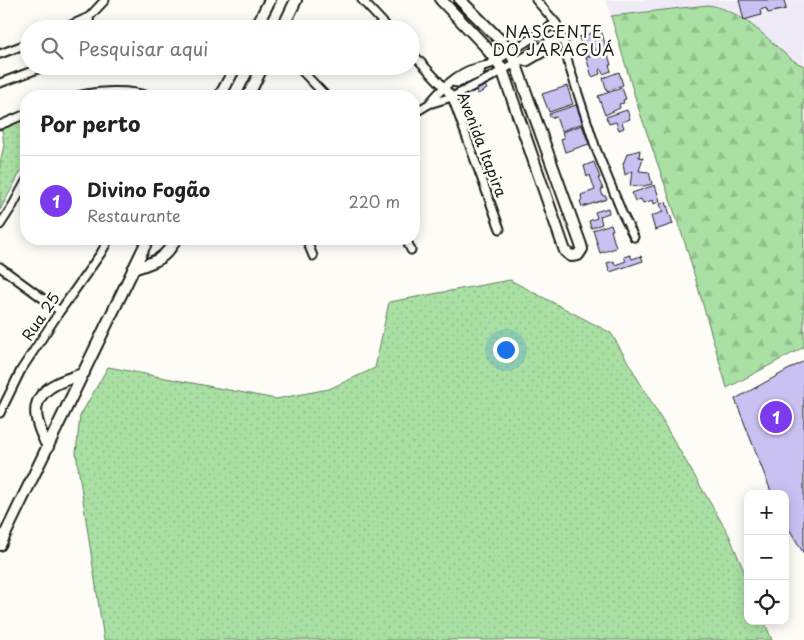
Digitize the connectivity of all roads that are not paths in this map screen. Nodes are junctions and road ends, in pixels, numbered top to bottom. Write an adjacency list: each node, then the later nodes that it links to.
1 (105, 0): 8 (street)
2 (270, 0): 11 (street)
3 (296, 0): 12 (street)
4 (362, 0): 13 (street)
5 (441, 0): 21 (street)
6 (460, 0): 17 (street)
7 (536, 0): 14 (street)
8 (89, 17): 9 (street); 10 (street)
9 (82, 20)
10 (89, 20)
11 (260, 20)
12 (286, 20)
13 (381, 20)
14 (556, 23): 15 (street); 17 (street)
15 (563, 38): 19 (street); 39 (street)
16 (20, 46): 18 (street)
17 (510, 52): 19 (street); 21 (street)
18 (0, 54)
19 (517, 61): 21 (street); 21 (street)
20 (420, 62): 27 (street, Avenida Itapira)
21 (499, 65): 27 (street); 31 (street)
22 (22, 75): 26 (street)
23 (231, 75): 28 (street)
24 (258, 75): 29 (street)
25 (306, 75): 30 (street)
26 (0, 83)
27 (443, 86): 31 (street, Avenida Itapira); 32 (street)
28 (223, 90)
29 (251, 90)
30 (320, 90)
31 (452, 97): 32 (street); 38 (street, Avenida Itapira)
32 (429, 104): 33 (street)
33 (420, 109)
34 (20, 117): 35 (street)
35 (0, 125)
36 (20, 193): 37 (street)
37 (0, 225)
38 (500, 229)
39 (634, 237)
40 (106, 245): 49 (street, Rua 25)
41 (145, 245): 48 (street)
42 (172, 245): 48 (street)
43 (309, 245): 46 (street)
44 (409, 245): 45 (street)
45 (411, 250)
46 (314, 256)
47 (0, 267): 49 (street)
48 (133, 269): 50 (street)
49 (60, 311): 51 (street, Rua 25)
50 (84, 373): 52 (street); 52 (street)
51 (0, 412)
52 (48, 447): 53 (street)
53 (0, 545)

